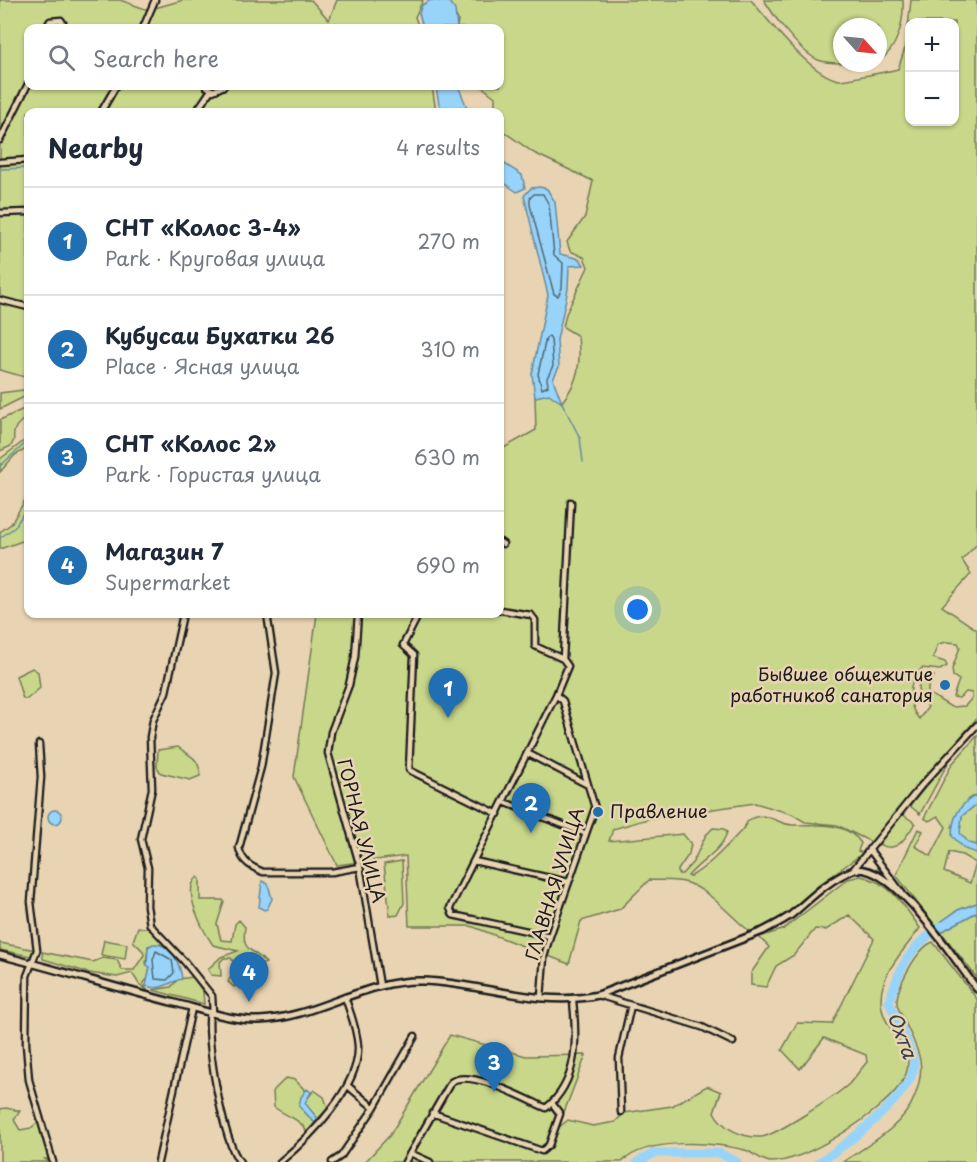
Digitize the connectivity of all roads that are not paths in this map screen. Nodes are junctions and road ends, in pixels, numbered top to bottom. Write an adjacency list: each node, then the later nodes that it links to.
1 (155, 0): 4 (street)
2 (48, 24): 3 (street)
3 (64, 24)
4 (145, 24)
5 (25, 90): 11 (street)
6 (114, 90): 9 (street)
7 (211, 90): 8 (street); 10 (street)
8 (218, 90)
9 (103, 108)
10 (199, 108)
11 (0, 140)
12 (24, 160): 13 (street)
13 (0, 162)
14 (24, 212): 15 (street)
15 (0, 213)
16 (0, 300): 17 (street)
17 (24, 306)
18 (571, 502): 24 (street)
19 (504, 611): 24 (street)
20 (182, 618): 50 (street)
21 (268, 618): 35 (street)
22 (358, 618): 35 (street, ГОРНАЯ УЛИЦА)
23 (416, 618): 31 (street)
24 (563, 659): 25 (street)
25 (556, 695): 28 (street); 29 (street, ГЛАВНАЯ УЛИЦА)
26 (977, 725): 33 (street)
27 (39, 744): 41 (street)
28 (527, 753): 29 (street); 30 (street)
29 (588, 784): 32 (street, ГЛАВНАЯ УЛИЦА)
30 (504, 802): 31 (street); 32 (street)
31 (498, 814): 34 (street)
32 (584, 834): 37 (street, ГЛАВНАЯ УЛИЦА)
33 (869, 849): 36 (street); 38 (street)
34 (474, 861): 37 (street); 39 (street)
35 (360, 867): 42 (street, ГОРНАЯ УЛИЦА)
36 (853, 870): 38 (street); 45 (street)
37 (568, 882): 39 (street, ГЛАВНАЯ УЛИЦА)
38 (902, 893): 43 (street)
39 (550, 936): 46 (street, ГЛАВНАЯ УЛИЦА)
40 (0, 955): 41 (street)
41 (32, 963): 49 (street); 59 (street)
42 (380, 986): 44 (street); 46 (street)
43 (977, 989)
44 (345, 996): 50 (street); 53 (street)
45 (598, 996): 47 (street); 48 (street)
46 (541, 998): 47 (street)
47 (573, 1001): 54 (street)
48 (631, 1005): 52 (street); 56 (street)
49 (192, 1008): 50 (street); 60 (street)
50 (211, 1012): 61 (street)
51 (415, 1036): 55 (street)
52 (733, 1042)
53 (348, 1086): 55 (street); 62 (street)
54 (552, 1103): 57 (street); 57 (street)
55 (374, 1108): 63 (street)
56 (621, 1112)
57 (432, 1113): 58 (street)
58 (410, 1153): 64 (street); 65 (street)
59 (53, 1161)
60 (158, 1162)
61 (240, 1162)
62 (280, 1162)
63 (333, 1162)
64 (405, 1162)
65 (430, 1162)

